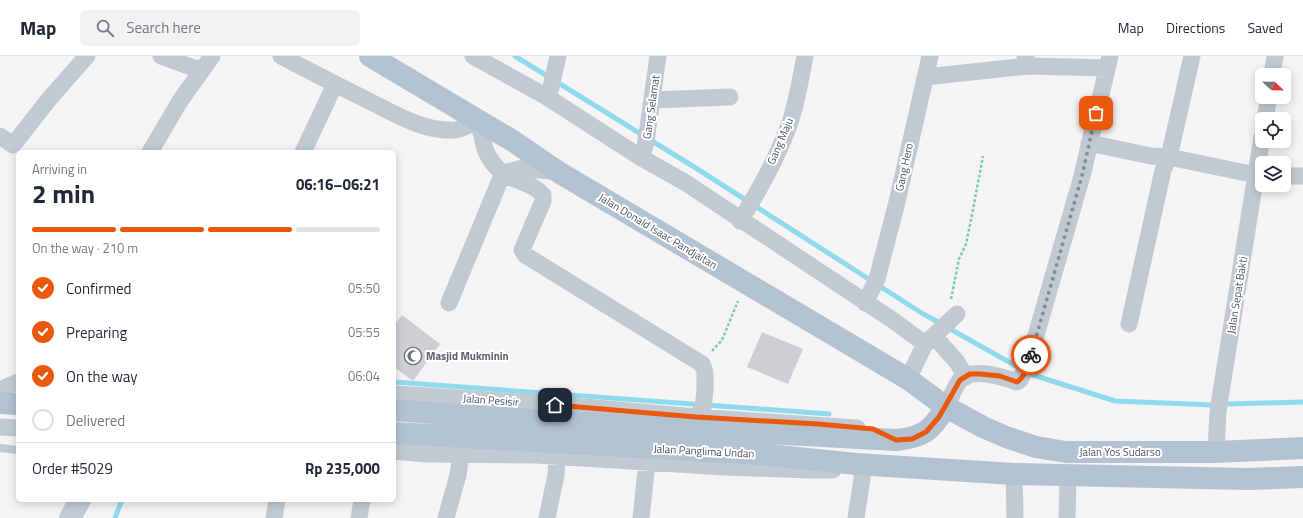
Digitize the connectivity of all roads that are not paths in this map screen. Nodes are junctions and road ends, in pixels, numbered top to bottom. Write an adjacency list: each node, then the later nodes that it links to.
1 (87, 56): 23 (street)
2 (161, 56): 16 (street)
3 (212, 56): 16 (street)
4 (281, 56): 18 (street)
5 (473, 56): 19 (street)
6 (658, 56): 21 (street, Gang Selamat)
7 (804, 56): 35 (street, Gang Maju)
8 (930, 56): 17 (street, Gang Hero)
9 (1192, 56): 28 (street)
10 (1275, 56): 15 (street)
11 (377, 58): 22 (main road, Jalan Donald Isaac Pandjaitan)
12 (557, 58): 19 (street)
13 (1027, 61): 14 (street); 17 (street)
14 (1109, 62): 24 (street)
15 (1273, 68)
16 (202, 71): 25 (street)
17 (925, 77): 36 (street, Gang Hero)
18 (335, 84): 22 (street); 26 (street)
19 (549, 92): 27 (street)
20 (730, 97): 21 (street)
21 (652, 100): 27 (street, Gang Selamat)
22 (477, 121): 29 (street); 30 (main road, Jalan Donald Isaac Pandjaitan)
23 (12, 144)
24 (1089, 144): 28 (street); 40 (street)
25 (151, 150)
26 (304, 150)
27 (643, 152): 35 (street)
28 (1169, 157): 31 (street); 38 (street)
29 (503, 173): 30 (street); 37 (street); 51 (street)
30 (560, 173): 41 (main road, Jalan Donald Isaac Pandjaitan)
31 (1255, 174)
32 (1291, 176): 33 (street)
33 (1303, 176)
34 (1256, 192): 59 (street, Jalan Sepat Bakti)
35 (748, 209): 36 (street)
36 (871, 291): 39 (street)
37 (449, 303)
38 (1129, 324)
39 (941, 329): 40 (street); 41 (street)
40 (966, 377): 47 (street)
41 (908, 379): 47 (main road, Jalan Donald Isaac Pandjaitan)
42 (16, 383): 44 (street)
43 (396, 394): 49 (street, Jalan Pesisir)
44 (0, 396)
45 (0, 403): 46 (main road)
46 (16, 404)
47 (946, 407): 53 (main road, Jalan Panglima Undan); 59 (main road, Jalan Yos Sudarso)
48 (396, 410): 49 (main road, Jalan Panglima Undan)
49 (498, 410): 50 (main road, Jalan Panglima Undan)
50 (538, 412): 51 (street); 54 (main road, Jalan Panglima Undan)
51 (700, 412): 53 (street)
52 (396, 433): 60 (main road, Jalan Panglima Undan)
53 (896, 440): 54 (main road, Jalan Panglima Undan)
54 (760, 444): 60 (main road, Jalan Panglima Undan); 63 (main road, Jalan Panglima Undan)
55 (0, 448): 57 (lane)
56 (1303, 448): 59 (main road, Jalan Yos Sudarso)
57 (16, 450)
58 (396, 451): 61 (street)
59 (1216, 452)
60 (606, 453): 62 (street); 64 (street)
61 (460, 464): 62 (street); 74 (street)
62 (557, 465): 75 (street)
63 (860, 465): 64 (street); 65 (main road, Jalan Panglima Undan); 77 (street)
64 (647, 468): 76 (street)
65 (1014, 474): 66 (main road); 78 (street)
66 (1068, 475): 67 (main road); 79 (street)
67 (1303, 477)
68 (79, 502): 71 (street)
69 (277, 502): 72 (street)
70 (362, 502): 73 (street)
71 (70, 518)
72 (274, 518)
73 (359, 518)
74 (446, 518)
75 (548, 518)
76 (640, 518)
77 (856, 518)
78 (1015, 518)
79 (1067, 518)

